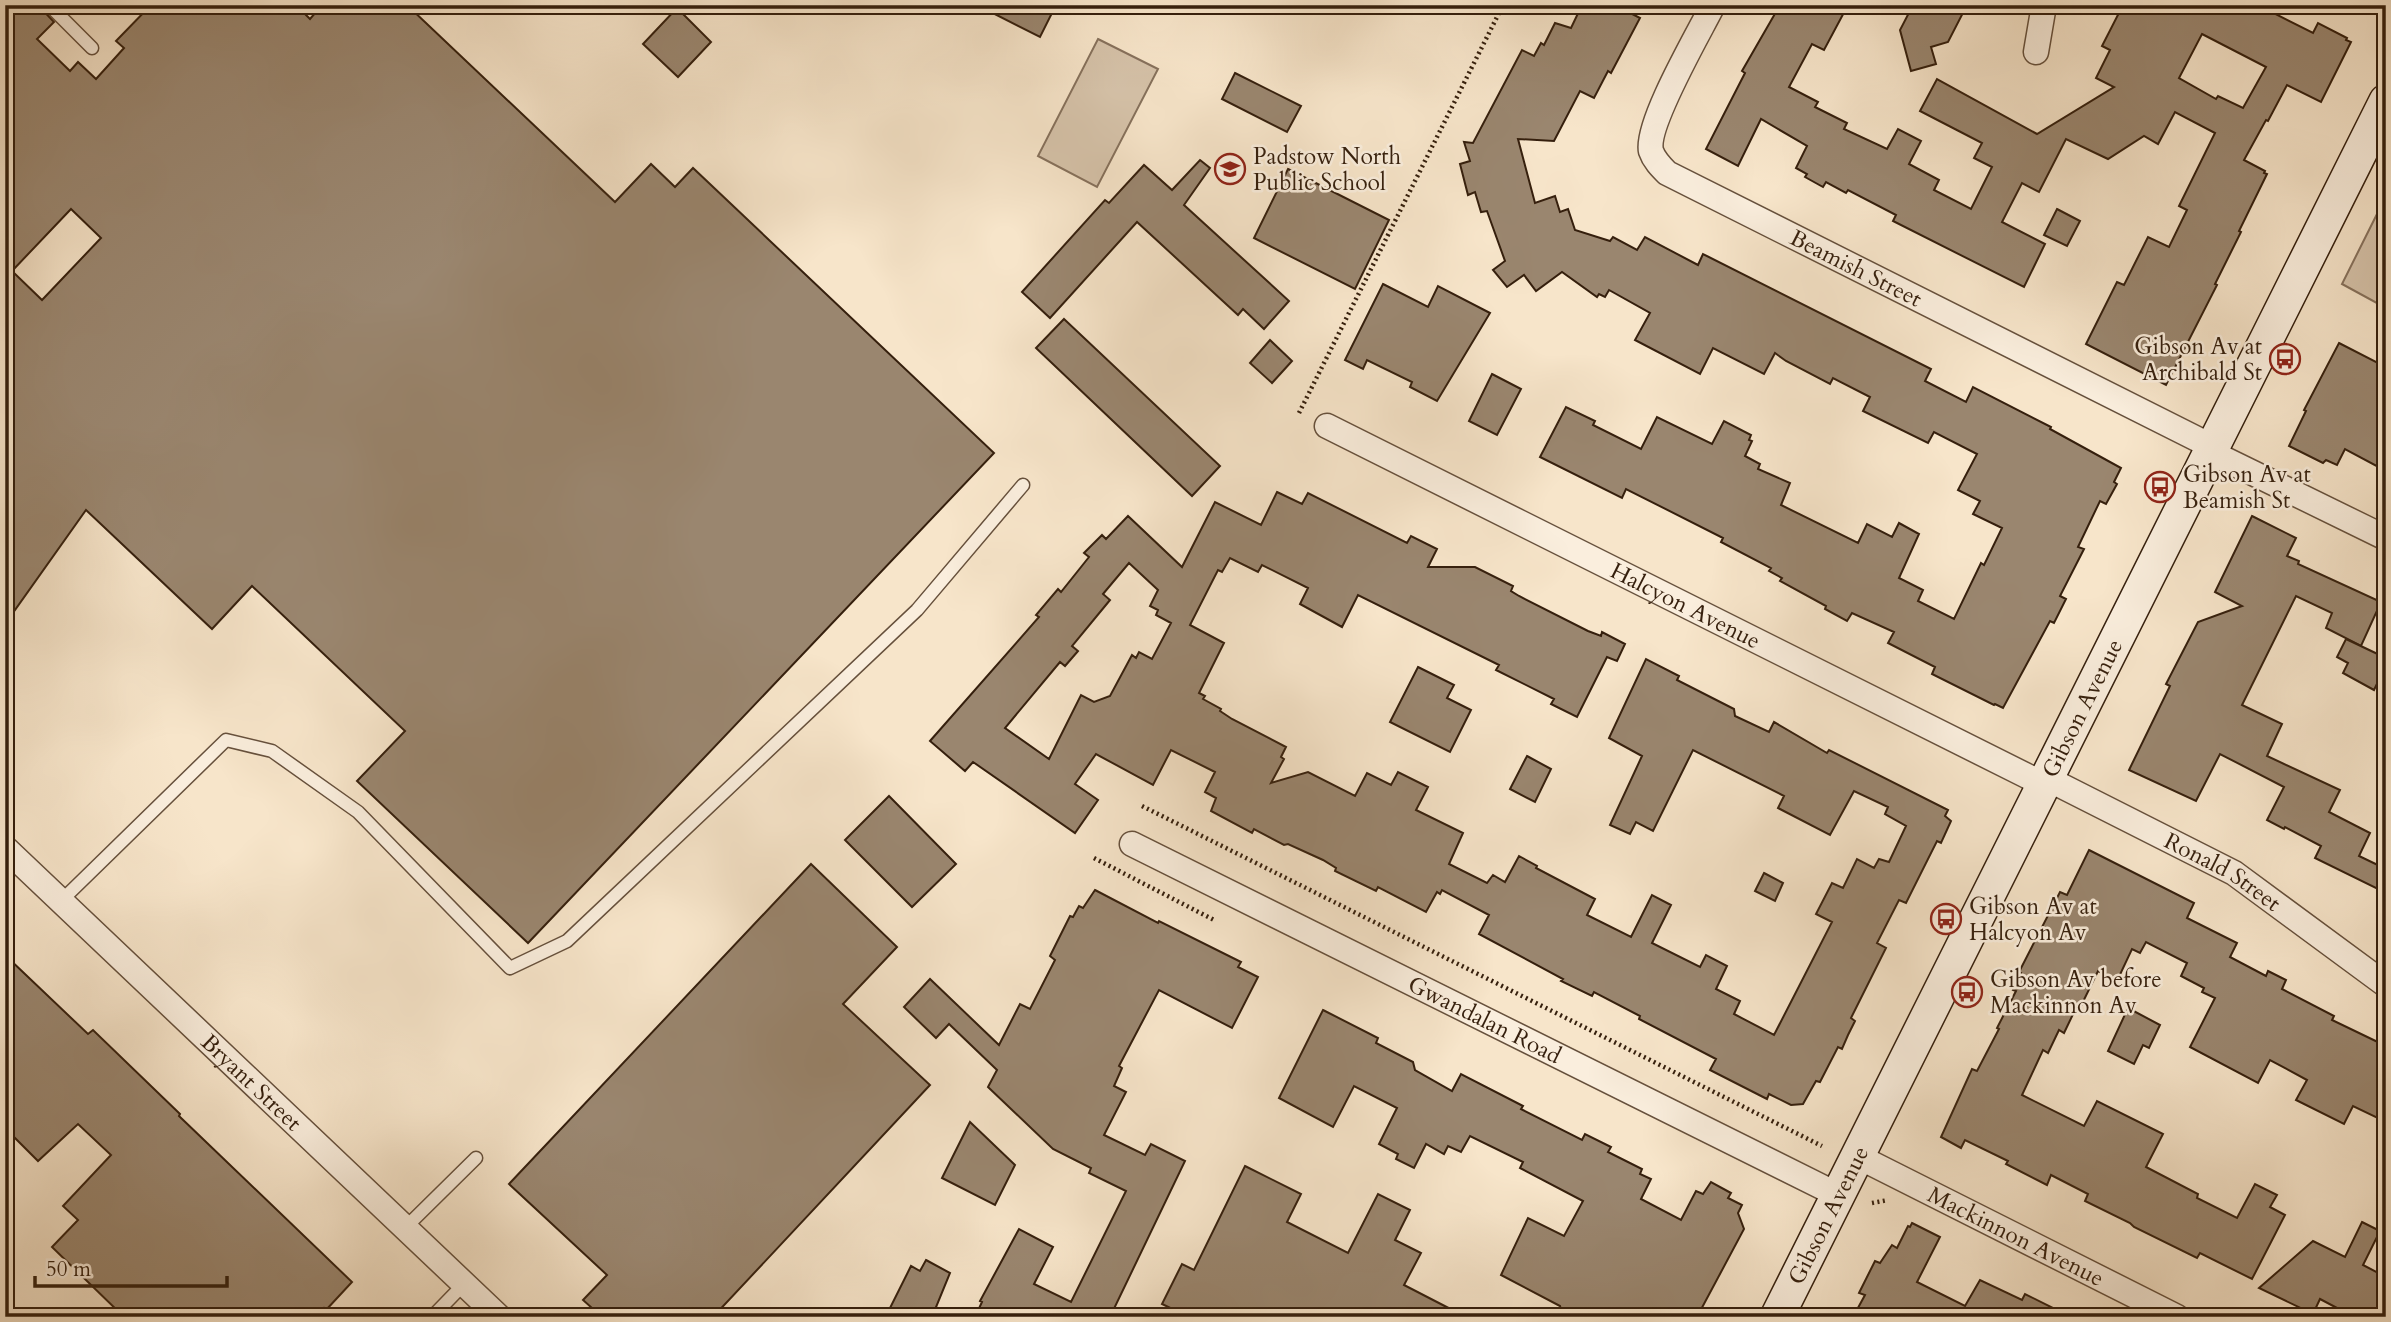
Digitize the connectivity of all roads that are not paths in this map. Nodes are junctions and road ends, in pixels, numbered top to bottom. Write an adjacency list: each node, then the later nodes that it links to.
1 (48, 5): 4 (lane)
2 (1713, 5): 8 (street, Beamish Street)
3 (2045, 5): 5 (street)
4 (92, 48)
5 (2036, 52)
6 (2386, 100): 8 (main road, Gibson Avenue)
7 (1326, 426): 11 (street, Halcyon Avenue)
8 (2211, 449): 10 (street, Beamish Street); 11 (main road, Gibson Avenue)
9 (1023, 485): 14 (lane)
10 (2386, 538)
11 (2045, 781): 15 (street, Ronald Street); 16 (main road, Gibson Avenue)
12 (1132, 844): 18 (street, Gwandalan Road)
13 (5, 848): 14 (street, Bryant Street)
14 (61, 901): 19 (street, Bryant Street)
15 (2386, 985)
16 (1857, 1157): 18 (main road, Gibson Avenue); 24 (street, Mackinnon Avenue)
17 (476, 1158): 19 (lane)
18 (1838, 1195): 23 (main road, Gibson Avenue)
19 (405, 1228): 20 (street, Bryant Street)
20 (464, 1284): 21 (lane); 22 (street, Bryant Street)
21 (432, 1317)
22 (499, 1317)
23 (1777, 1317)
24 (2177, 1317)

